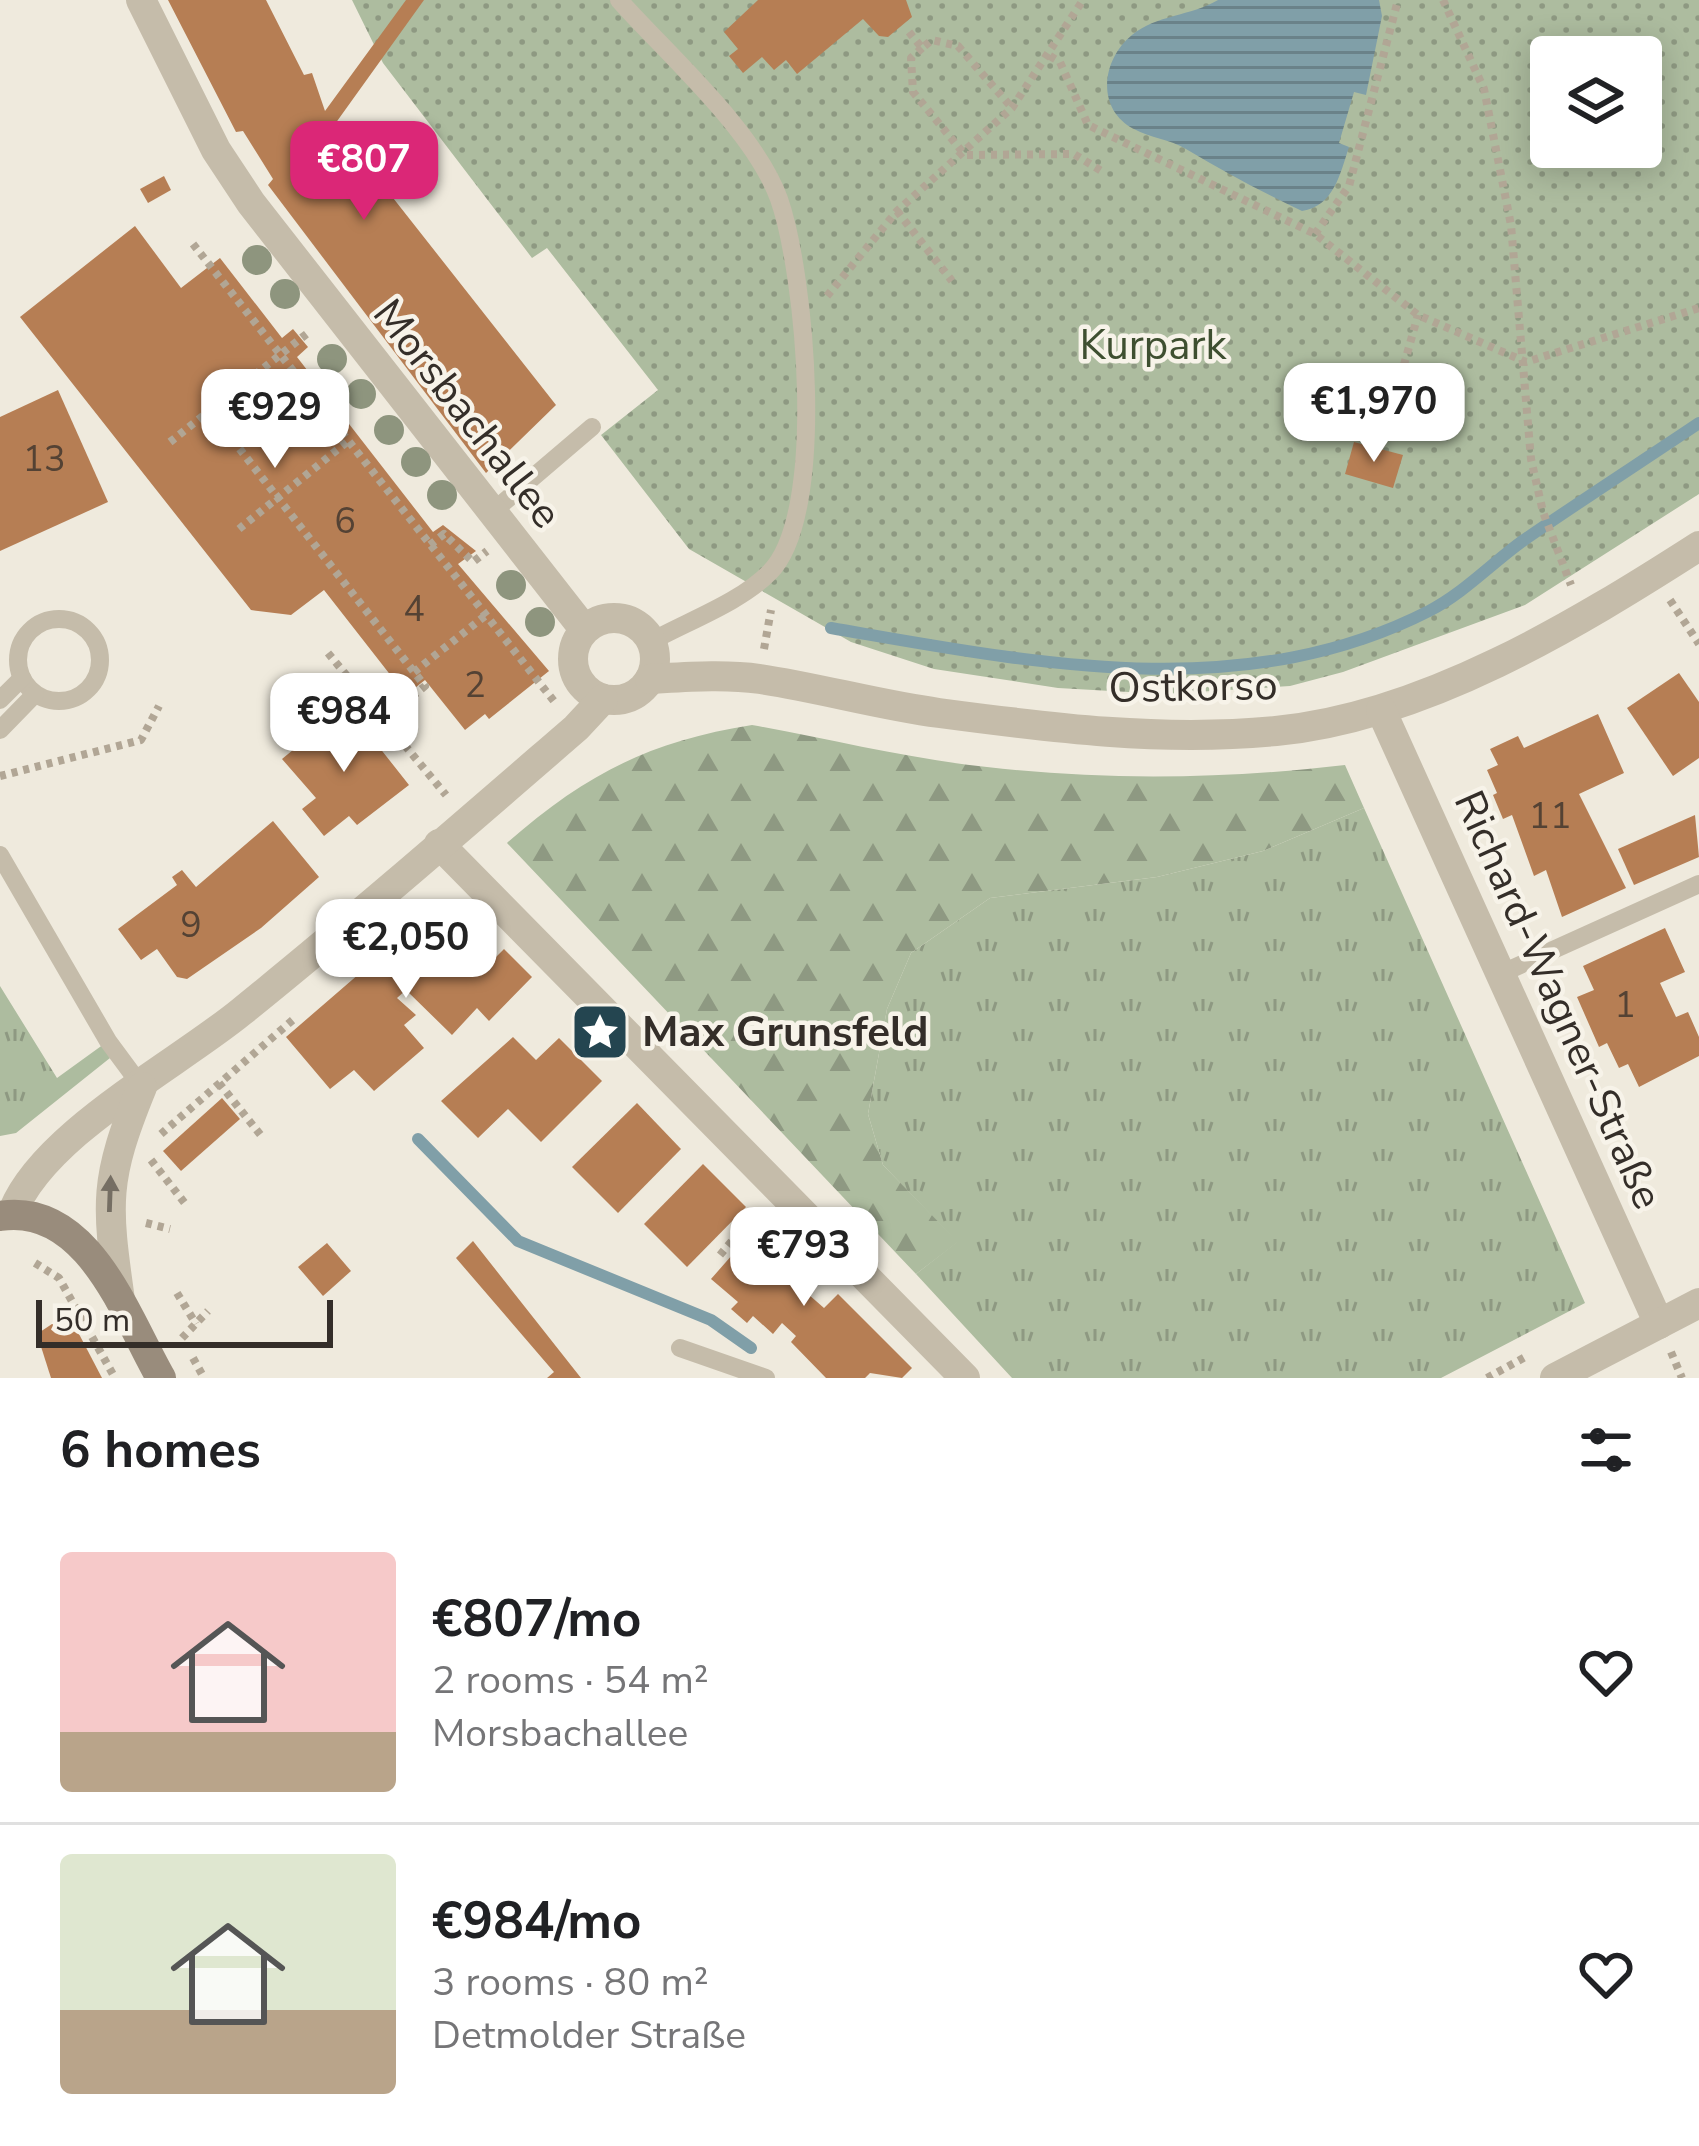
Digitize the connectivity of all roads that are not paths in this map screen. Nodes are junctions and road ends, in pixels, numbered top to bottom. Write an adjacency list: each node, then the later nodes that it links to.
1 (141, 0): 4 (street, Morsbachallee)
2 (619, 0): 7 (lane)
3 (592, 428): 4 (lane)
4 (490, 514): 6 (street, Morsbachallee)
5 (1699, 546): 12 (street, Ostkorso)
6 (584, 629): 7 (street); 10 (street)
7 (652, 640): 8 (street)
8 (650, 679): 10 (street); 12 (street, Ostkorso)
9 (29, 686): 9 (lane); 11 (lane); 13 (lane)
10 (602, 699): 14 (street)
11 (0, 700)
12 (1381, 710): 17 (street, Richard-Wagner-Straße)
13 (0, 730)
14 (440, 844): 18 (street); 26 (street)
15 (0, 855): 18 (lane)
16 (1699, 884): 17 (lane)
17 (1498, 975): 22 (street, Richard-Wagner-Straße)
18 (142, 1087): 19 (street); 21 (street, one-way to 18)
19 (6, 1215): 21 (main road)
20 (1699, 1304): 22 (street)
21 (121, 1306): 24 (main road)
22 (1659, 1324): 27 (street)
23 (680, 1348): 25 (lane)
24 (161, 1378)
25 (766, 1378)
26 (965, 1378)
27 (1555, 1378)

